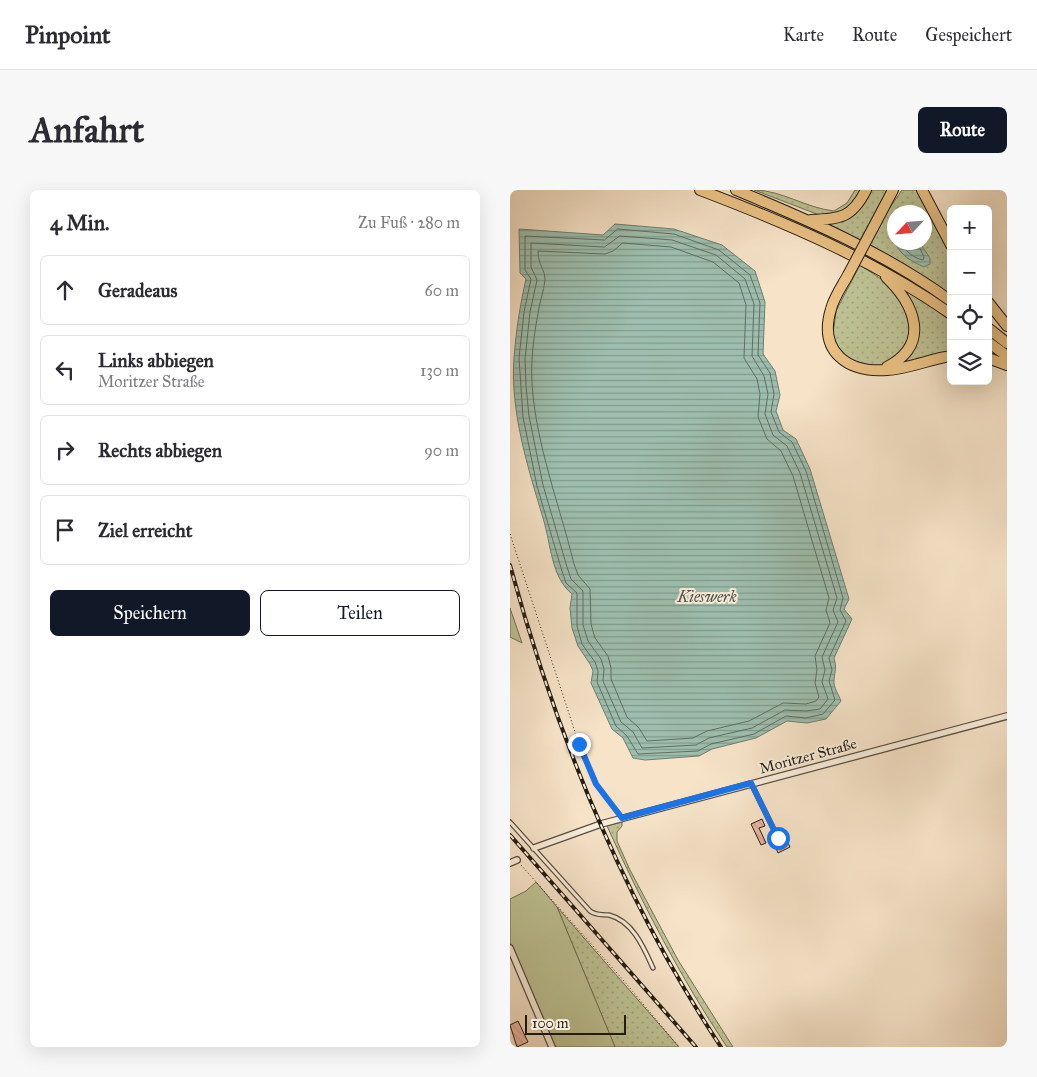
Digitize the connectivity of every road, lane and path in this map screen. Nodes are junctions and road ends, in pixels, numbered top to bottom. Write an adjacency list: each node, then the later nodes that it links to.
1 (700, 190): 8 (highway)
2 (736, 190): 6 (highway)
3 (866, 190): 6 (highway)
4 (893, 190): 20 (highway, bridge)
5 (922, 190): 7 (highway)
6 (808, 220): 9 (highway)
7 (947, 237)
8 (873, 265): 11 (highway); 20 (highway)
9 (947, 298)
10 (992, 307): 12 (highway)
11 (947, 311)
12 (1007, 326)
13 (992, 331): 14 (highway)
14 (1007, 342)
15 (992, 345): 16 (highway)
16 (1007, 356)
17 (947, 357): 20 (highway)
18 (992, 359): 19 (highway)
19 (1007, 365)
20 (880, 370)
21 (510, 534): 24 (path)
22 (1007, 716): 23 (street, Moritzer Straße)
23 (751, 783): 24 (street, Moritzer Straße); 26 (lane)
24 (622, 818): 27 (street, Moritzer Straße)
25 (510, 822): 27 (lane)
26 (778, 838)
27 (534, 848): 32 (lane)
28 (517, 860): 29 (street); 34 (path)
29 (510, 863)
30 (510, 948): 31 (street)
31 (513, 964): 33 (street)
32 (653, 968)
33 (552, 1047)
34 (679, 1047)

